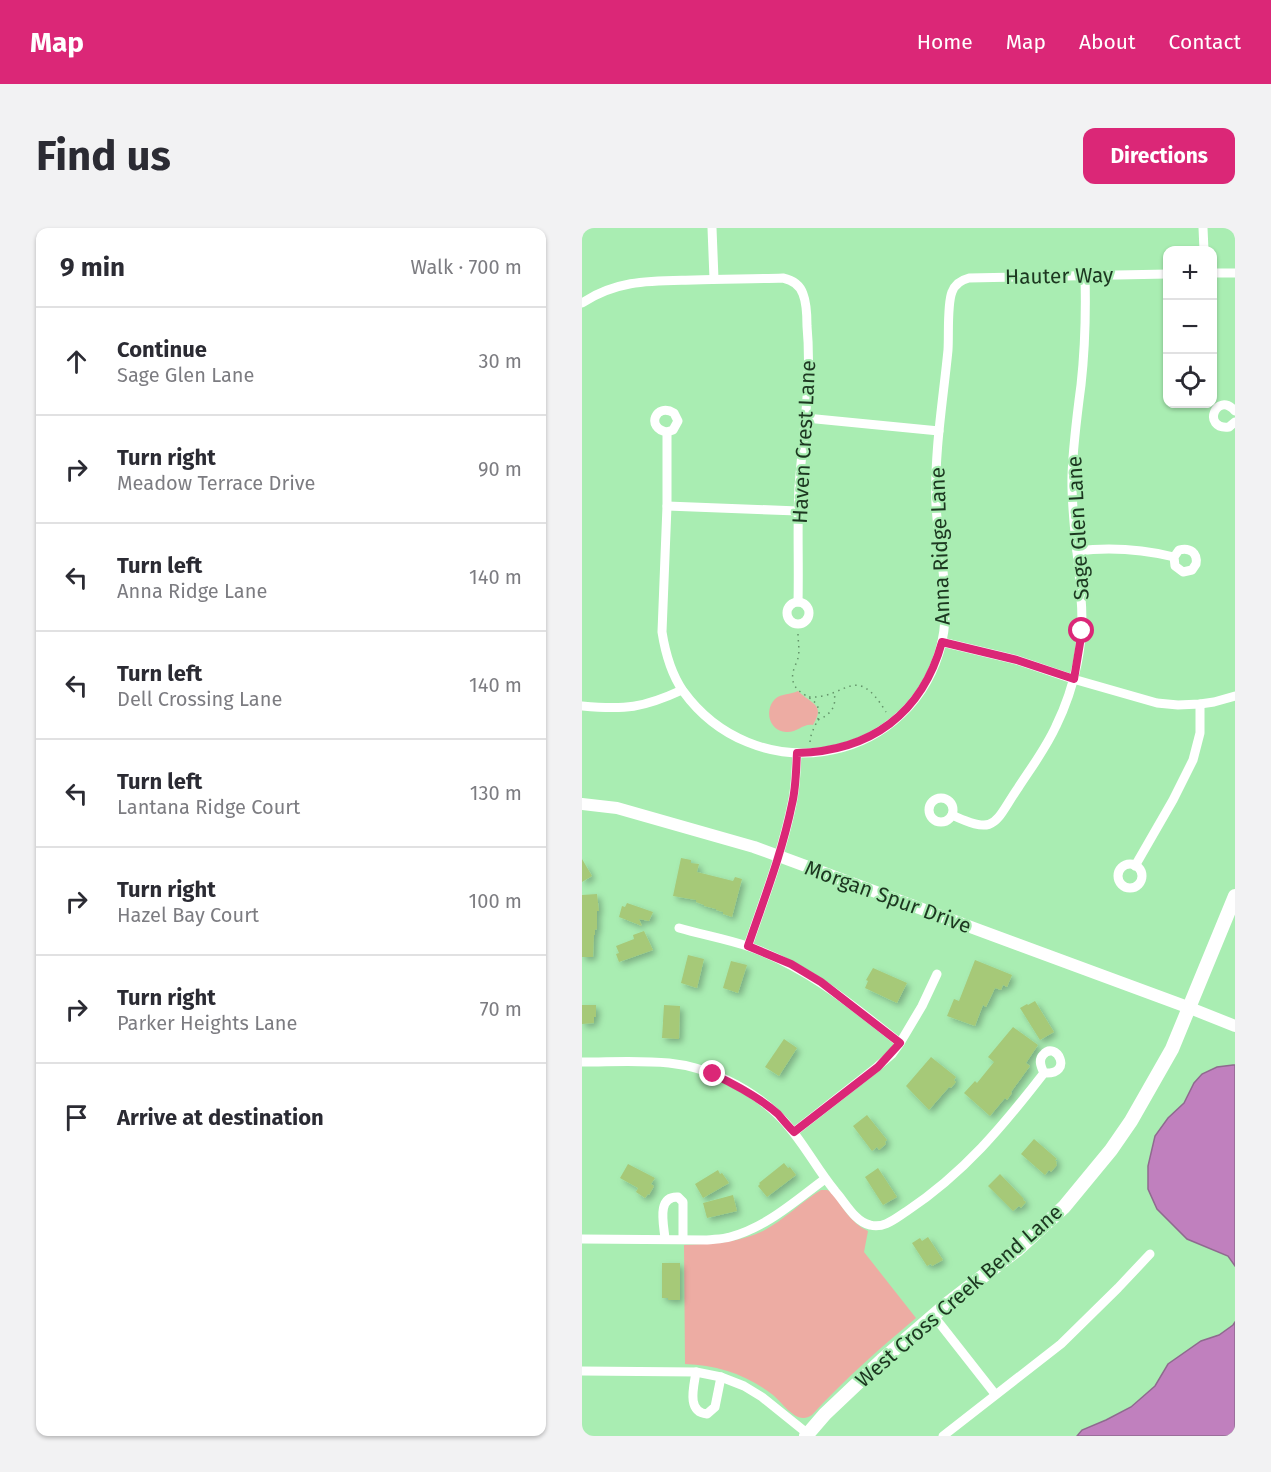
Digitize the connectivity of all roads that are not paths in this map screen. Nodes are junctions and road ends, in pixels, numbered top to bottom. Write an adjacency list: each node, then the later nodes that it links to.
1 (712, 228): 8 (street)
2 (1203, 228): 3 (street)
3 (1204, 246)
4 (1217, 273): 5 (street)
5 (1235, 273)
6 (1163, 274): 7 (street, Hauter Way)
7 (1085, 276): 9 (street, Hauter Way); 18 (street, Sage Glen Lane)
8 (714, 279): 10 (street); 12 (street, Haven Crest Lane)
9 (954, 288): 14 (street, Anna Ridge Lane)
10 (582, 303)
11 (1235, 411): 13 (street)
12 (806, 418): 14 (street); 17 (street, Haven Crest Lane)
13 (1235, 422)
14 (939, 431): 21 (street, Anna Ridge Lane)
15 (667, 432): 16 (street, Anna Ridge Lane)
16 (667, 506): 17 (street); 23 (street, Anna Ridge Lane)
17 (798, 511): 20 (street, Haven Crest Lane)
18 (1077, 550): 19 (street); 22 (street, Sage Glen Lane)
19 (1174, 557)
20 (798, 602)
21 (942, 642): 22 (street); 27 (street, Anna Ridge Lane)
22 (1074, 679): 25 (street); 29 (street, Sage Glen Lane)
23 (682, 690): 26 (street); 27 (street, Anna Ridge Lane)
24 (1235, 696): 25 (street)
25 (1200, 704): 31 (street)
26 (582, 706)
27 (797, 753): 30 (street)
28 (582, 804): 30 (street, Morgan Spur Drive)
29 (952, 815)
30 (779, 856): 34 (street); 36 (street, Morgan Spur Drive)
31 (1135, 866)
32 (1235, 896): 36 (main road, West Cross Creek Bend Lane)
33 (679, 928): 34 (street)
34 (748, 946): 38 (street)
35 (937, 974): 38 (street)
36 (1190, 1008): 37 (street, Morgan Spur Drive); 47 (main road, West Cross Creek Bend Lane)
37 (1235, 1026)
38 (900, 1043): 41 (street)
39 (582, 1062): 41 (street)
40 (1044, 1072): 42 (street)
41 (794, 1132): 42 (street)
42 (825, 1179): 45 (street)
43 (582, 1239): 44 (street)
44 (665, 1239): 45 (street); 45 (street)
45 (683, 1239)
46 (1150, 1254): 51 (street)
47 (933, 1315): 51 (street); 52 (main road, West Cross Creek Bend Lane)
48 (582, 1371): 49 (street)
49 (696, 1372): 50 (street); 50 (street)
50 (722, 1377): 52 (street)
51 (995, 1394): 53 (street)
52 (807, 1435)
53 (943, 1436)

